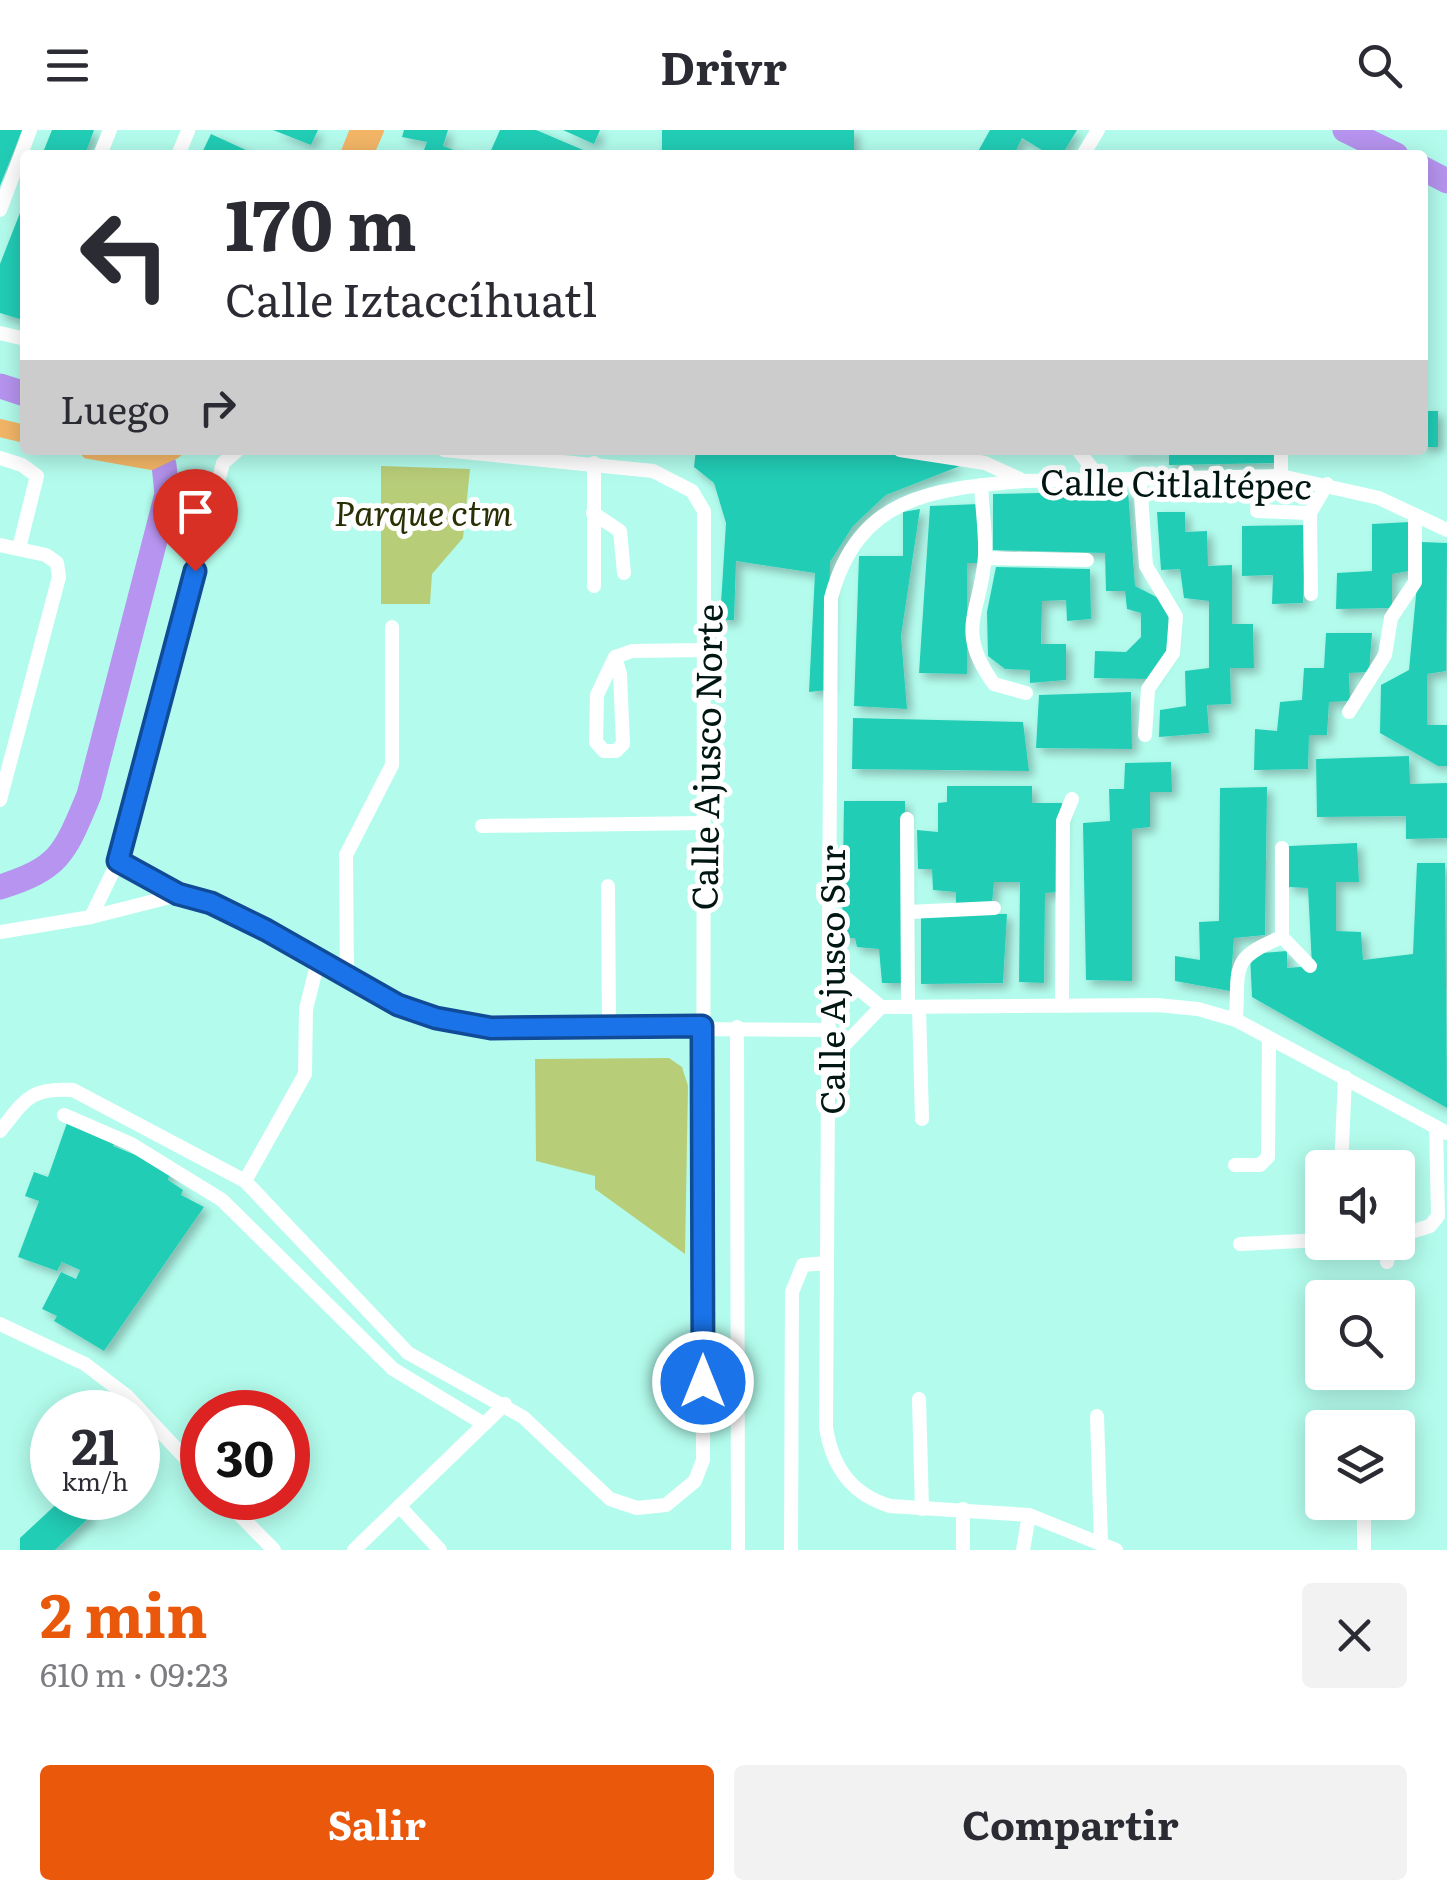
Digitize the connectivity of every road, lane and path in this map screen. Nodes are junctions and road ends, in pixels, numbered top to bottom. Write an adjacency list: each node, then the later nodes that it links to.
1 (20, 157): 2 (street)
2 (0, 210)
3 (115, 455): 4 (main road)
4 (164, 455)
5 (232, 455): 44 (street)
6 (502, 455): 12 (street)
7 (931, 455): 15 (street, Calle Citlaltépec)
8 (1080, 455): 16 (street)
9 (1081, 455): 14 (street)
10 (1281, 455): 13 (street)
11 (0, 458): 26 (street)
12 (594, 463): 21 (street); 33 (street, Calle Ajusco Norte)
13 (1282, 476): 17 (street, Calle Citlaltépec); 18 (street, Calle Citlaltépec)
14 (1101, 480): 16 (street, Calle Citlaltépec); 17 (street, Calle Citlaltépec)
15 (1024, 481): 16 (street, Calle Citlaltépec); 19 (street, Calle Ajusco Sur)
16 (1074, 481)
17 (1140, 482): 37 (street)
18 (1326, 484): 22 (street); 23 (street, Calle Citlaltépec)
19 (981, 485): 27 (street); 53 (street, Calle Ajusco Sur)
20 (1258, 511): 22 (street)
21 (593, 513): 29 (street); 30 (street)
22 (1310, 513): 31 (street)
23 (1415, 515): 24 (street, Calle Citlaltépec); 36 (street)
24 (1447, 530)
25 (0, 545): 26 (street)
26 (18, 548): 39 (street)
27 (984, 558): 28 (street); 35 (street)
28 (1087, 560)
29 (624, 572)
30 (594, 586)
31 (1311, 594)
32 (392, 627): 55 (street)
33 (706, 650): 34 (street); 41 (street, Calle Ajusco Norte)
34 (615, 657): 34 (street)
35 (1026, 693)
36 (1349, 712)
37 (1145, 735)
38 (1072, 799): 56 (street)
39 (0, 800)
40 (907, 818): 48 (street)
41 (704, 823): 42 (street); 61 (street, Calle Ajusco Norte)
42 (482, 826)
43 (1282, 848): 51 (street)
44 (118, 861): 46 (street); 49 (street)
45 (608, 886): 60 (street)
46 (178, 894): 49 (street); 52 (street)
47 (994, 908): 48 (street)
48 (908, 912): 58 (street)
49 (91, 917): 50 (street)
50 (0, 932)
51 (1282, 937): 54 (street); 59 (street)
52 (318, 962): 55 (street); 73 (street)
53 (830, 965): 57 (street); 63 (street, Calle Ajusco Sur)
54 (1310, 966)
55 (347, 979): 60 (street)
56 (1062, 1004): 58 (street); 59 (street)
57 (881, 1007): 58 (street); 65 (street)
58 (914, 1007): 68 (street)
59 (1236, 1020): 64 (street)
60 (608, 1026): 61 (street)
61 (702, 1026): 62 (street); 82 (street, Calle Ajusco Norte)
62 (738, 1027): 63 (street); 96 (street)
63 (830, 1030): 65 (street, Calle Ajusco Sur)
64 (1269, 1038): 66 (street); 72 (street)
65 (830, 1060): 78 (street, Calle Ajusco Sur)
66 (1345, 1077): 69 (street); 71 (street)
67 (64, 1114): 79 (street)
68 (922, 1119)
69 (1441, 1130): 74 (street)
70 (0, 1131): 73 (street, Calle Ajusco Norte)
71 (1341, 1150)
72 (1235, 1165)
73 (245, 1181): 77 (street, Calle Ajusco Norte)
74 (1415, 1231)
75 (1305, 1241): 76 (street)
76 (1240, 1244)
77 (319, 1259): 79 (street); 82 (street, Calle Ajusco Norte)
78 (827, 1263): 87 (street, Calle Ajusco Sur); 97 (street)
79 (300, 1275): 84 (street)
80 (0, 1324): 85 (street)
81 (919, 1399): 87 (street)
82 (505, 1404): 84 (street)
83 (1097, 1416): 92 (street)
84 (484, 1424): 86 (street)
85 (180, 1453)
86 (401, 1508): 94 (street); 95 (street)
87 (922, 1509): 88 (street, Calle Ajusco Sur)
88 (964, 1509): 89 (street, Calle Ajusco Sur); 98 (street)
89 (1028, 1514): 92 (street, Calle Ajusco Sur); 99 (street)
90 (245, 1520): 93 (street)
91 (1364, 1520): 101 (street)
92 (1101, 1542): 100 (street, Calle Ajusco Sur)
93 (274, 1550)
94 (354, 1550)
95 (440, 1550)
96 (738, 1550)
97 (792, 1550)
98 (963, 1550)
99 (1023, 1550)
100 (1116, 1550)
101 (1364, 1550)

